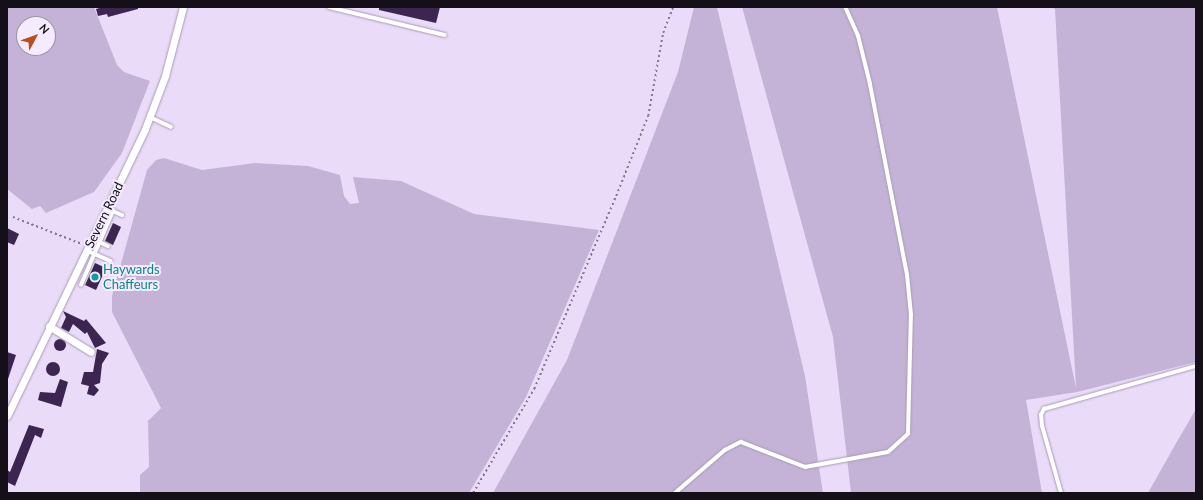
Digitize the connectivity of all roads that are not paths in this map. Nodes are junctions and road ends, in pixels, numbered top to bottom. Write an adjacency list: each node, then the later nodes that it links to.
1 (183, 7): 5 (street, Severn Road)
2 (329, 7): 4 (lane)
3 (845, 7): 18 (lane)
4 (445, 35)
5 (150, 117): 6 (lane); 10 (street, Severn Road)
6 (171, 127)
7 (122, 215): 8 (lane)
8 (100, 242): 9 (lane); 11 (lane)
9 (108, 246)
10 (87, 248): 11 (lane); 14 (street, Severn Road)
11 (94, 254): 12 (lane); 13 (lane)
12 (111, 261)
13 (80, 285)
14 (49, 326): 15 (street); 17 (street, Severn Road)
15 (91, 352)
16 (1196, 366): 19 (lane)
17 (7, 416)
18 (675, 493)
19 (1061, 493)

